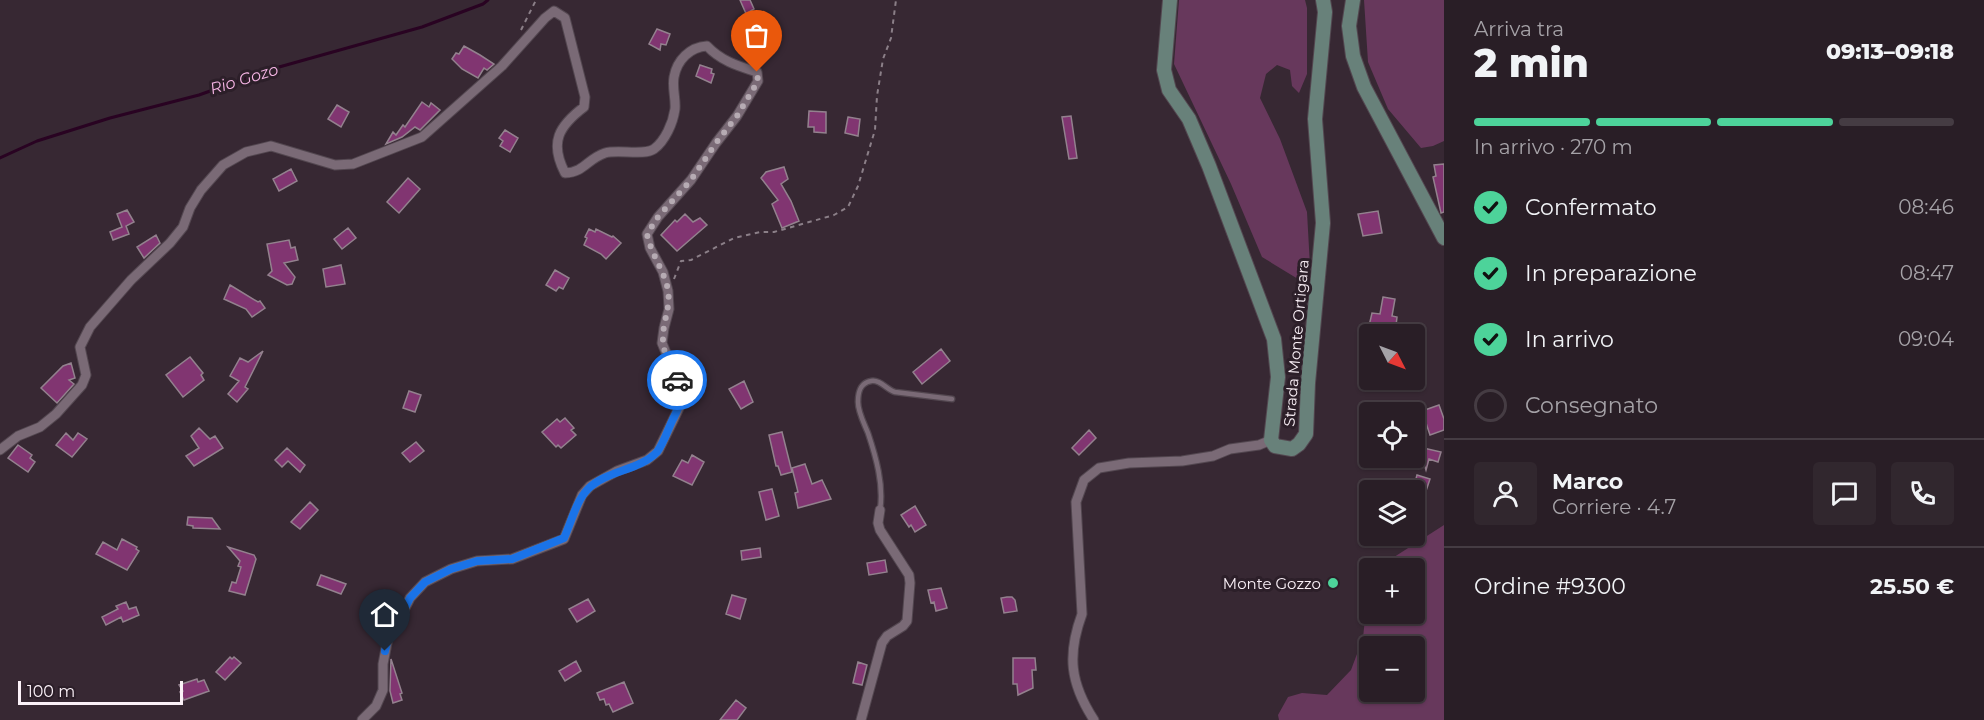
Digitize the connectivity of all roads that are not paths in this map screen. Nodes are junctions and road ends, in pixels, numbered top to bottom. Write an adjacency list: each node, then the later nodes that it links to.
1 (1170, 0): 6 (main road, Strada Monte Ortigara)
2 (1323, 0): 6 (main road, Strada Monte Ortigara)
3 (1353, 0): 4 (main road)
4 (1444, 238)
5 (952, 399): 8 (lane)
6 (1271, 440): 11 (street)
7 (0, 450): 9 (street)
8 (880, 510): 10 (street)
9 (362, 720)
10 (861, 720)
11 (1094, 720)

